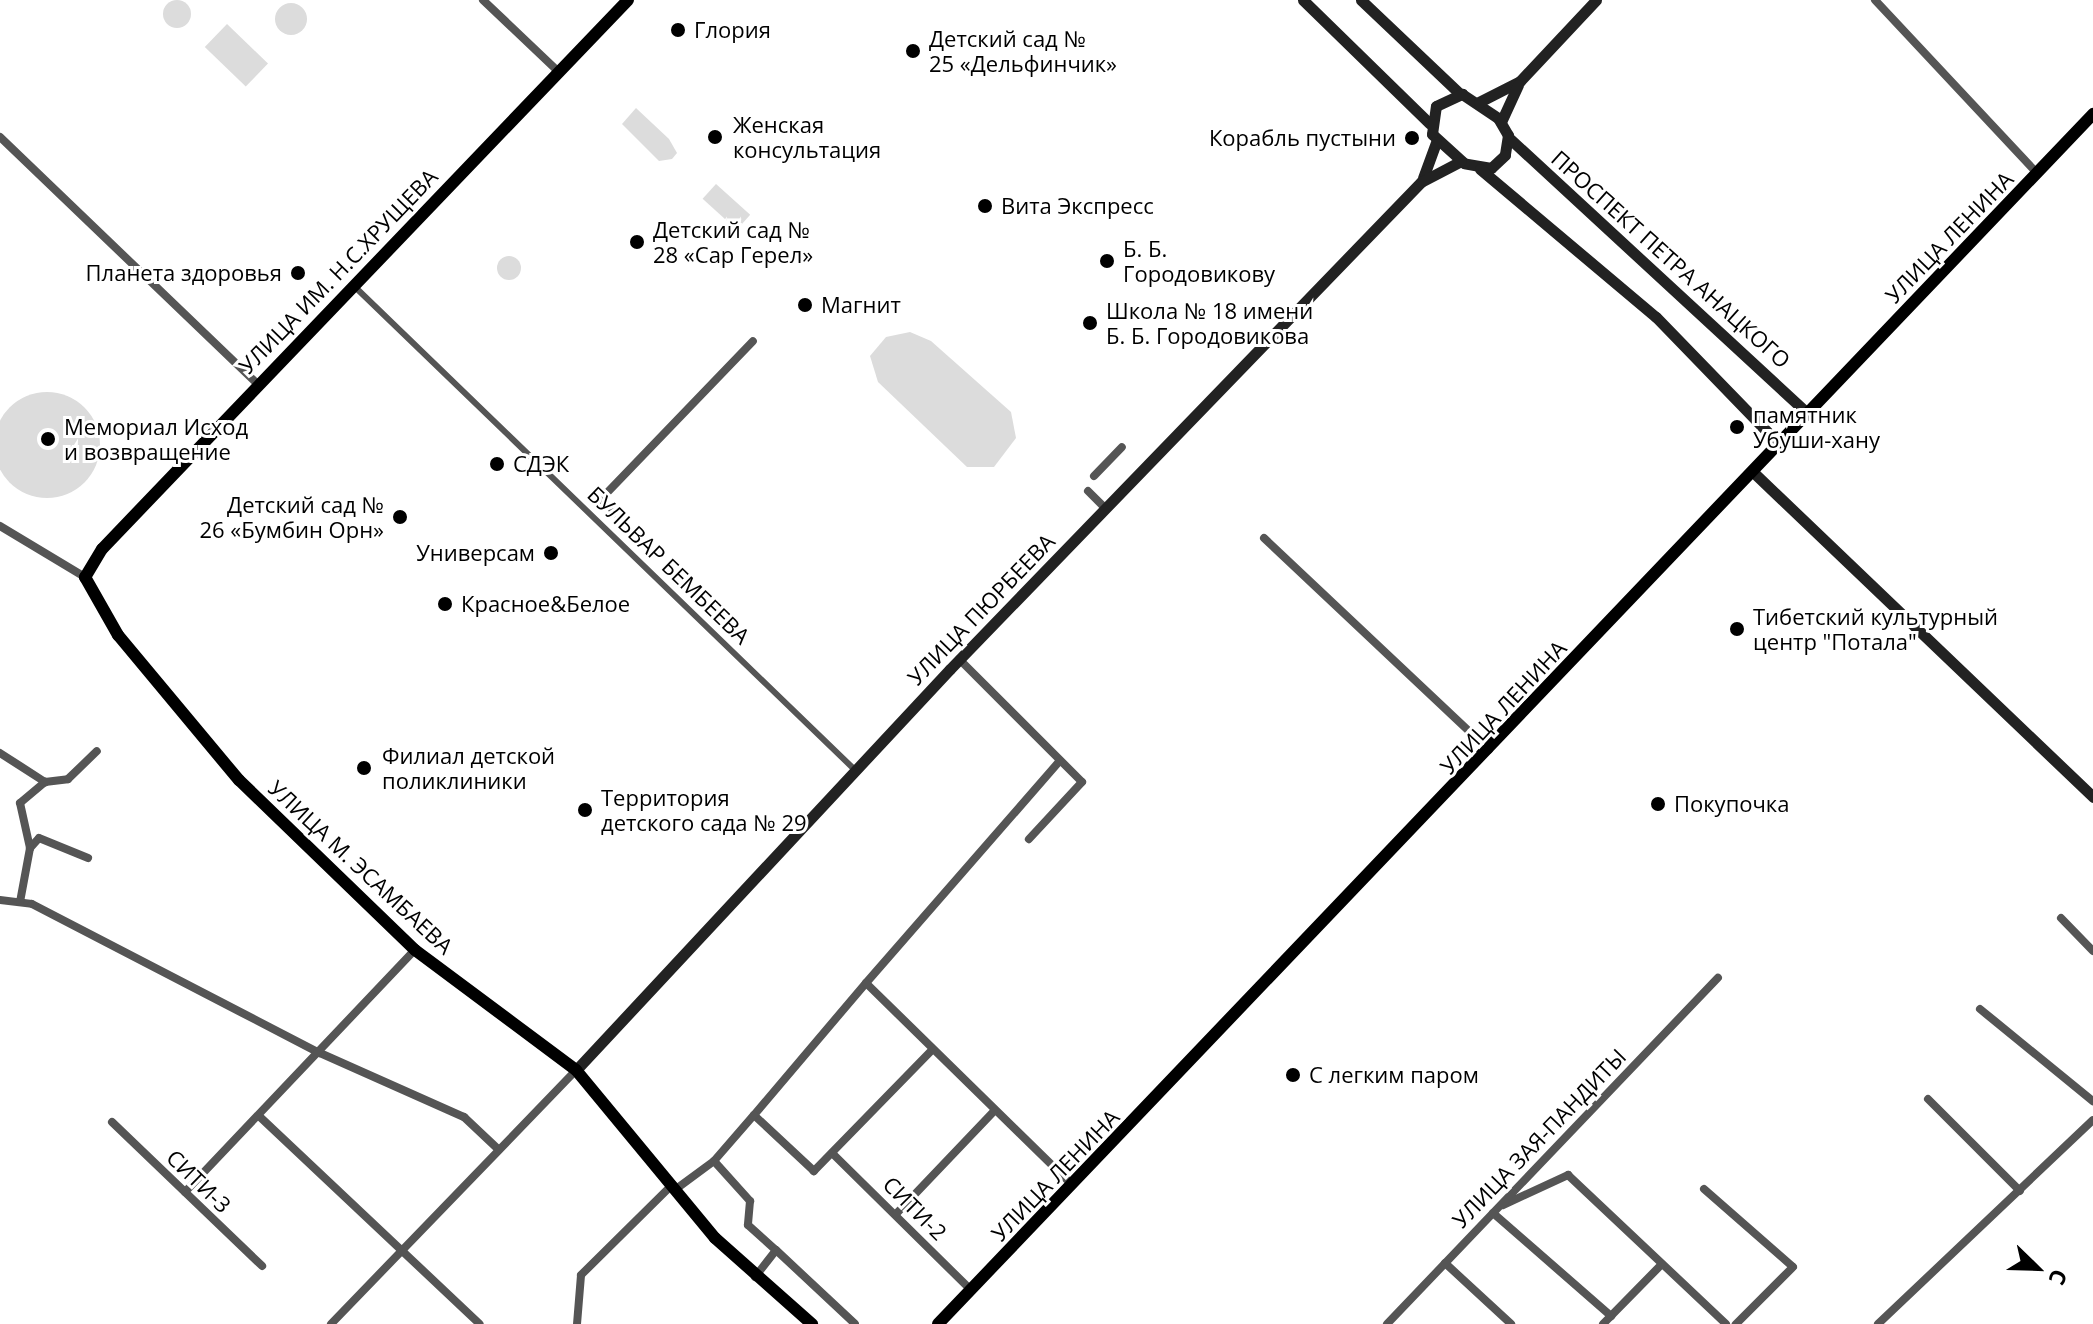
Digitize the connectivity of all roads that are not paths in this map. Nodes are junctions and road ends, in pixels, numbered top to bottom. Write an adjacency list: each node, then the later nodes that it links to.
1 (483, 0): 7 (street)
2 (628, 0): 7 (main road, УЛИЦА ИМ. Н.С.ХРУЩЕВА)
3 (1303, 0): 13 (main road)
4 (1361, 0): 9 (main road)
5 (1596, 0): 8 (main road)
6 (1875, 0): 19 (street)
7 (559, 72): 21 (main road, УЛИЦА ИМ. Н.С.ХРУЩЕВА)
8 (1520, 81): 10 (main road); 12 (main road)
9 (1460, 94): 10 (main road); 13 (main road)
10 (1479, 102): 12 (main road)
11 (2093, 114): 19 (main road, УЛИЦА ЛЕНИНА)
12 (1501, 122): 15 (main road)
13 (1430, 124): 16 (main road)
14 (0, 137): 23 (street)
15 (1508, 137): 18 (main road); 24 (main road, ПРОСПЕКТ ПЕТРА АНАЦКОГО)
16 (1436, 142): 17 (main road); 20 (main road)
17 (1461, 161): 18 (main road); 20 (main road)
18 (1480, 169): 25 (main road)
19 (2037, 173): 24 (main road, УЛИЦА ЛЕНИНА)
20 (1421, 182): 30 (main road, УЛИЦА ПЮРБЕЕВА)
21 (354, 286): 23 (main road, УЛИЦА ИМ. Н.С.ХРУЩЕВА); 40 (street, БУЛЬВАР БЕМБЕЕВА)
22 (753, 341): 31 (street, БУЛЬВАР БЕМБЕЕВА)
23 (258, 384): 34 (main road, УЛИЦА ИМ. Н.С.ХРУЩЕВА)
24 (1807, 413): 25 (main road, УЛИЦА ЛЕНИНА)
25 (1778, 443): 27 (main road, УЛИЦА ЛЕНИНА)
26 (1122, 447): 28 (street)
27 (1752, 471): 36 (main road, УЛИЦА ЛЕНИНА); 42 (main road)
28 (1094, 476)
29 (1088, 491): 30 (street)
30 (1106, 509): 35 (main road, УЛИЦА ПЮРБЕЕВА)
31 (619, 516)
32 (0, 526): 34 (street)
33 (1264, 538): 36 (street)
34 (85, 577): 49 (main road, УЛИЦА М. ЭСАМБАЕВА)
35 (959, 659): 39 (street); 40 (main road, УЛИЦА ПЮРБЕЕВА)
36 (1490, 750): 67 (main road, УЛИЦА ЛЕНИНА)
37 (97, 751): 41 (street)
38 (0, 753): 41 (street)
39 (1060, 761): 43 (street); 52 (street)
40 (855, 770): 56 (main road, УЛИЦА ПЮРБЕЕВА)
41 (45, 782): 44 (street)
42 (2093, 797)
43 (1029, 839)
44 (30, 848): 45 (street); 47 (street)
45 (88, 858)
46 (0, 900): 47 (street)
47 (20, 902): 55 (street)
48 (2061, 918): 50 (street)
49 (415, 950): 55 (street); 56 (main road, УЛИЦА М. ЭСАМБАЕВА)
50 (2093, 951)
51 (1718, 978): 72 (street, УЛИЦА ЗАЯ-ПАНДИТЫ)
52 (866, 983): 54 (street); 60 (street)
53 (1980, 1009): 58 (street)
54 (931, 1051): 59 (street); 65 (street)
55 (320, 1053): 61 (street); 64 (street)
56 (576, 1070): 64 (street); 68 (main road, УЛИЦА М. ЭСАМБАЕВА)
57 (1928, 1099): 70 (street)
58 (2093, 1101)
59 (994, 1111): 67 (street); 73 (street)
60 (754, 1115): 65 (street); 66 (street)
61 (259, 1116): 71 (street); 75 (street)
62 (2093, 1120): 70 (street)
63 (112, 1122): 71 (street, СИТИ-3)
64 (498, 1149): 75 (street)
65 (832, 1153): 73 (street, СИТИ-2)
66 (714, 1161): 68 (street); 74 (street)
67 (1072, 1185): 80 (main road, УЛИЦА ЛЕНИНА)
68 (674, 1186): 79 (main road, УЛИЦА М. ЭСАМБАЕВА); 85 (street)
69 (1704, 1189): 92 (street)
70 (2020, 1191): 93 (street)
71 (185, 1192): 78 (street, СИТИ-3)
72 (1496, 1210): 76 (street, УЛИЦА ЗАЯ-ПАНДИТЫ); 77 (street); 81 (street)
73 (896, 1214): 80 (street, СИТИ-2)
74 (776, 1250): 79 (street); 87 (street)
75 (402, 1251): 83 (street); 84 (street)
76 (1445, 1263): 82 (street, УЛИЦА ЗАЯ-ПАНДИТЫ); 89 (street)
77 (1661, 1265): 81 (street); 91 (street)
78 (262, 1266)
79 (755, 1277): 86 (main road, УЛИЦА М. ЭСАМБАЕВА)
80 (971, 1290): 88 (main road, УЛИЦА ЛЕНИНА)
81 (1611, 1316): 90 (street)
82 (1391, 1323)
83 (331, 1324)
84 (480, 1324)
85 (577, 1324)
86 (812, 1324)
87 (855, 1324)
88 (938, 1324)
89 (1511, 1324)
90 (1603, 1324)
91 (1726, 1324)
92 (1736, 1324)
93 (1878, 1324)

